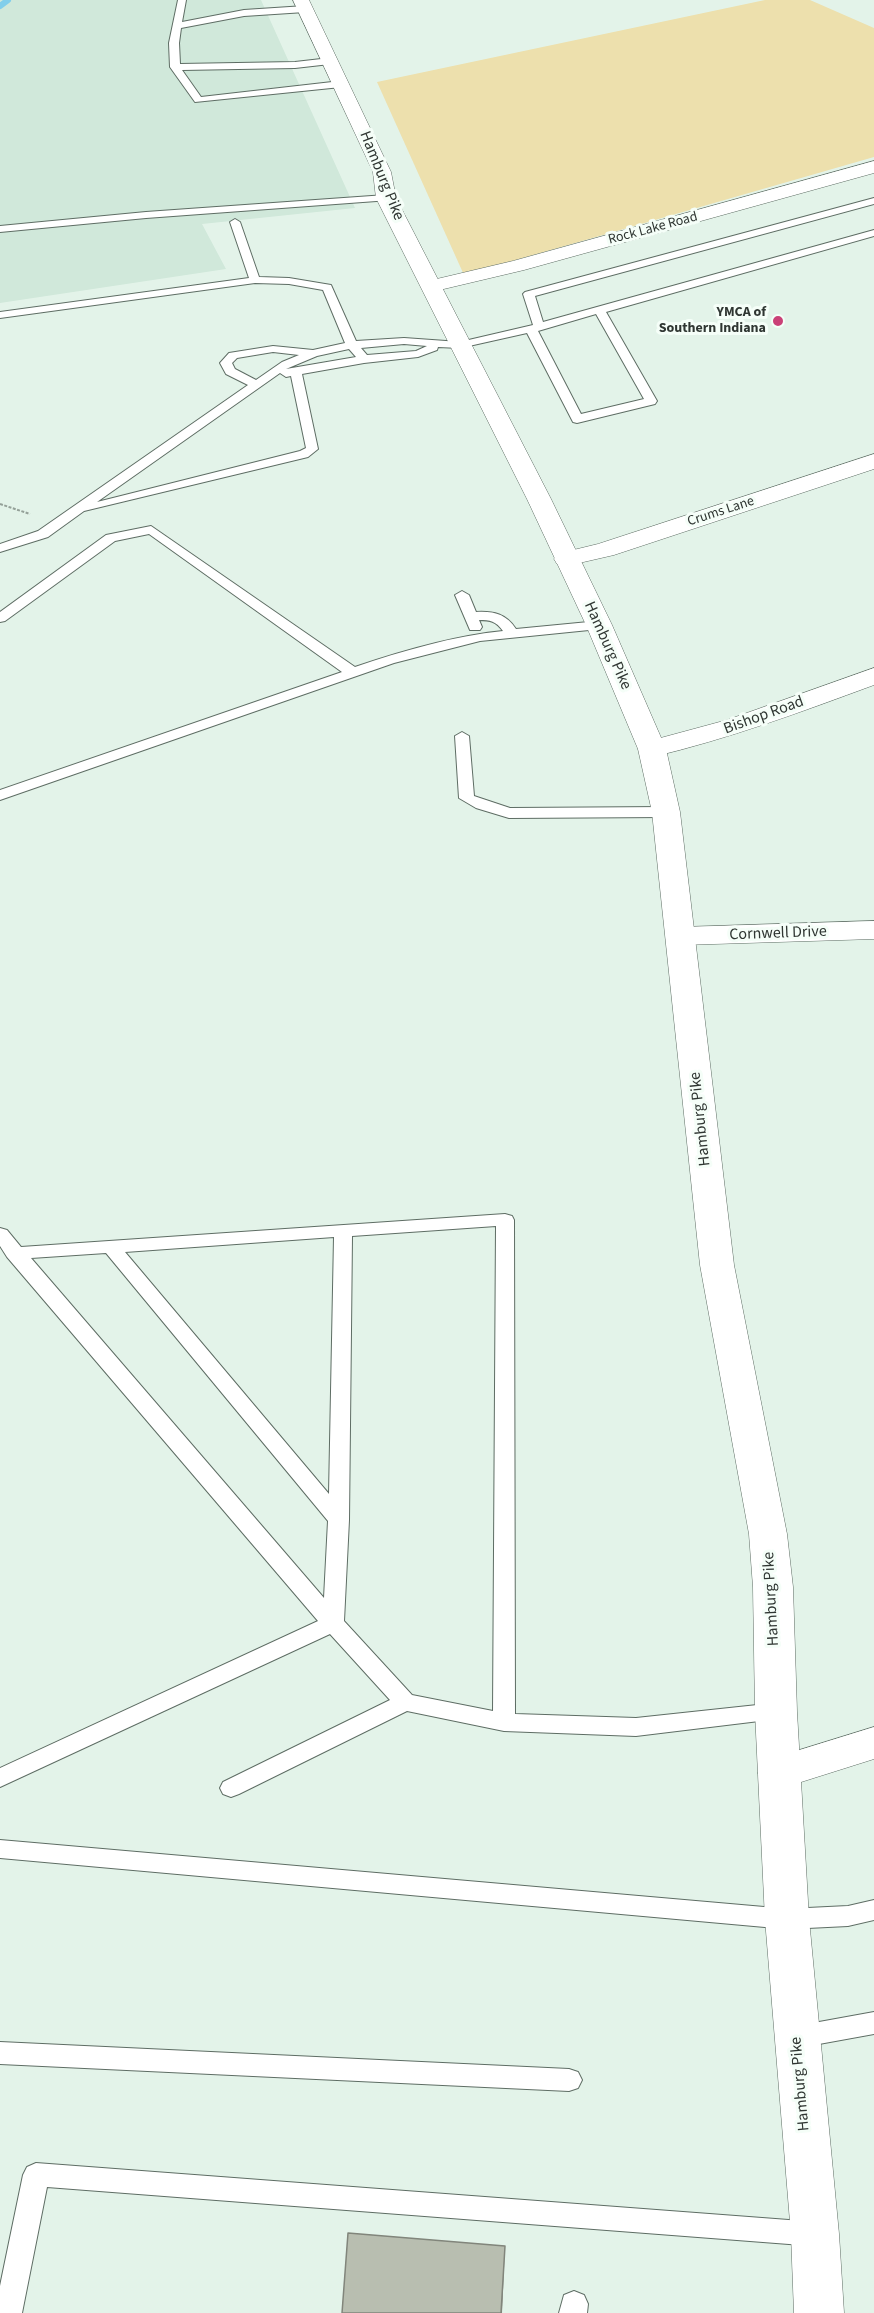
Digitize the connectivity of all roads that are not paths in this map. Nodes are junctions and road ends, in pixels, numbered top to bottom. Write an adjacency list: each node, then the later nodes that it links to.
1 (182, 0): 3 (lane)
2 (303, 4): 3 (lane); 5 (main road, Hamburg Pike)
3 (176, 26): 4 (lane)
4 (175, 67): 5 (lane); 5 (lane)
5 (335, 73): 7 (main road, Hamburg Pike)
6 (874, 167): 13 (main road, Rock Lake Road)
7 (386, 198): 10 (lane); 13 (main road, Hamburg Pike)
8 (874, 201): 16 (lane)
9 (235, 222): 12 (lane)
10 (0, 229)
11 (874, 233): 14 (lane)
12 (255, 280): 15 (lane); 17 (lane)
13 (431, 286): 18 (main road, Hamburg Pike)
14 (599, 310): 16 (lane); 16 (lane)
15 (0, 315)
16 (535, 328): 18 (lane)
17 (352, 345): 18 (lane); 19 (lane); 20 (lane)
18 (450, 345): 20 (lane); 27 (main road, Hamburg Pike)
19 (314, 353): 21 (lane); 23 (lane)
20 (364, 359): 22 (lane)
21 (275, 373): 22 (lane); 23 (lane)
22 (296, 373): 25 (lane)
23 (257, 385): 25 (lane)
24 (874, 461): 27 (main road, Crums Lane)
25 (77, 510): 26 (lane)
26 (0, 549)
27 (566, 559): 31 (main road, Hamburg Pike)
28 (462, 595): 29 (lane)
29 (471, 617): 32 (lane); 33 (lane)
30 (0, 618): 34 (lane)
31 (599, 625): 32 (lane); 37 (main road, Hamburg Pike)
32 (512, 633): 33 (lane)
33 (480, 637): 34 (lane)
34 (352, 672): 38 (lane)
35 (874, 676): 37 (main road, Bishop Road)
36 (462, 736): 39 (lane)
37 (652, 749): 39 (main road, Hamburg Pike)
38 (0, 795)
39 (666, 812): 41 (main road, Hamburg Pike)
40 (874, 930): 41 (main road, Cornwell Drive)
41 (682, 936): 49 (main road, Hamburg Pike)
42 (343, 1231): 44 (lane); 46 (lane); 50 (lane)
43 (0, 1234): 45 (lane)
44 (110, 1246): 45 (lane); 46 (lane)
45 (14, 1252): 47 (lane)
46 (339, 1520): 47 (lane)
47 (333, 1623): 48 (lane); 53 (lane)
48 (405, 1702): 50 (lane); 54 (lane)
49 (776, 1712): 50 (lane); 52 (main road, Hamburg Pike)
50 (504, 1722)
51 (874, 1743): 52 (main road)
52 (779, 1773): 57 (main road, Hamburg Pike)
53 (0, 1778)
54 (231, 1788)
55 (0, 1848): 57 (lane)
56 (874, 1910): 57 (lane)
57 (787, 1919): 59 (main road, Hamburg Pike)
58 (874, 2023): 59 (lane)
59 (797, 2037): 62 (main road, Hamburg Pike)
60 (0, 2053): 61 (lane)
61 (569, 2080)
62 (814, 2234): 63 (lane); 64 (main road, Hamburg Pike)
63 (8, 2313)
64 (819, 2313)

